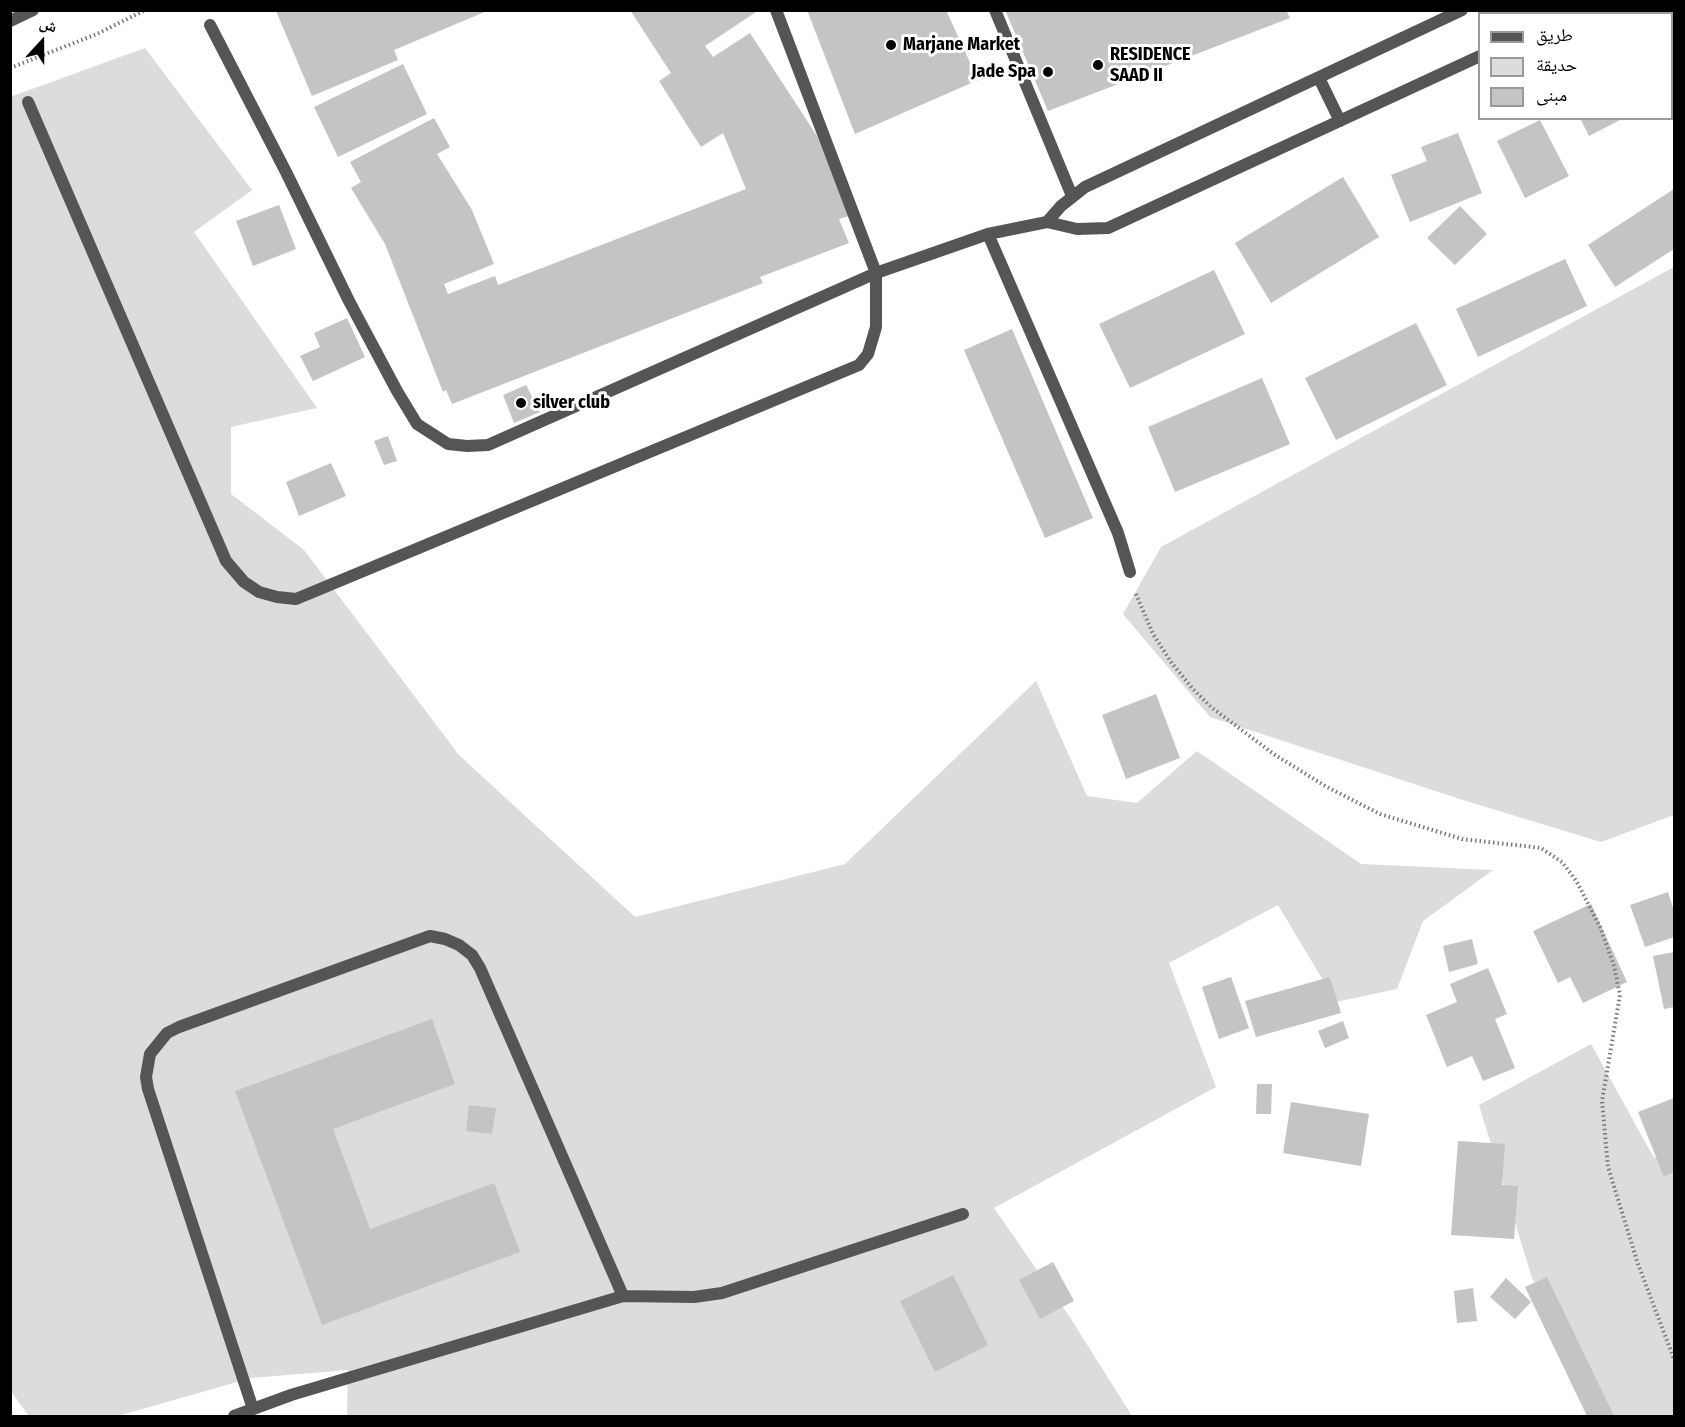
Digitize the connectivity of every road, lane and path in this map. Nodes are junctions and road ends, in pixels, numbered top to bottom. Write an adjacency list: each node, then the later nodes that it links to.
1 (33, 10): 6 (street)
2 (145, 10): 9 (path)
3 (776, 10): 16 (street)
4 (995, 10): 13 (street)
5 (1462, 10): 10 (street)
6 (10, 21)
7 (210, 25): 16 (street)
8 (1478, 56): 12 (street)
9 (10, 68)
10 (1319, 78): 12 (street); 13 (street)
11 (28, 102): 16 (street)
12 (1340, 120): 14 (street)
13 (1072, 196): 14 (street)
14 (1047, 222): 15 (street)
15 (988, 234): 16 (street); 17 (street)
16 (876, 273)
17 (1130, 572): 20 (path)
18 (963, 1214): 19 (street)
19 (623, 1296): 21 (street); 21 (street)
20 (1674, 1359)
21 (253, 1409): 22 (street)
22 (234, 1416)

